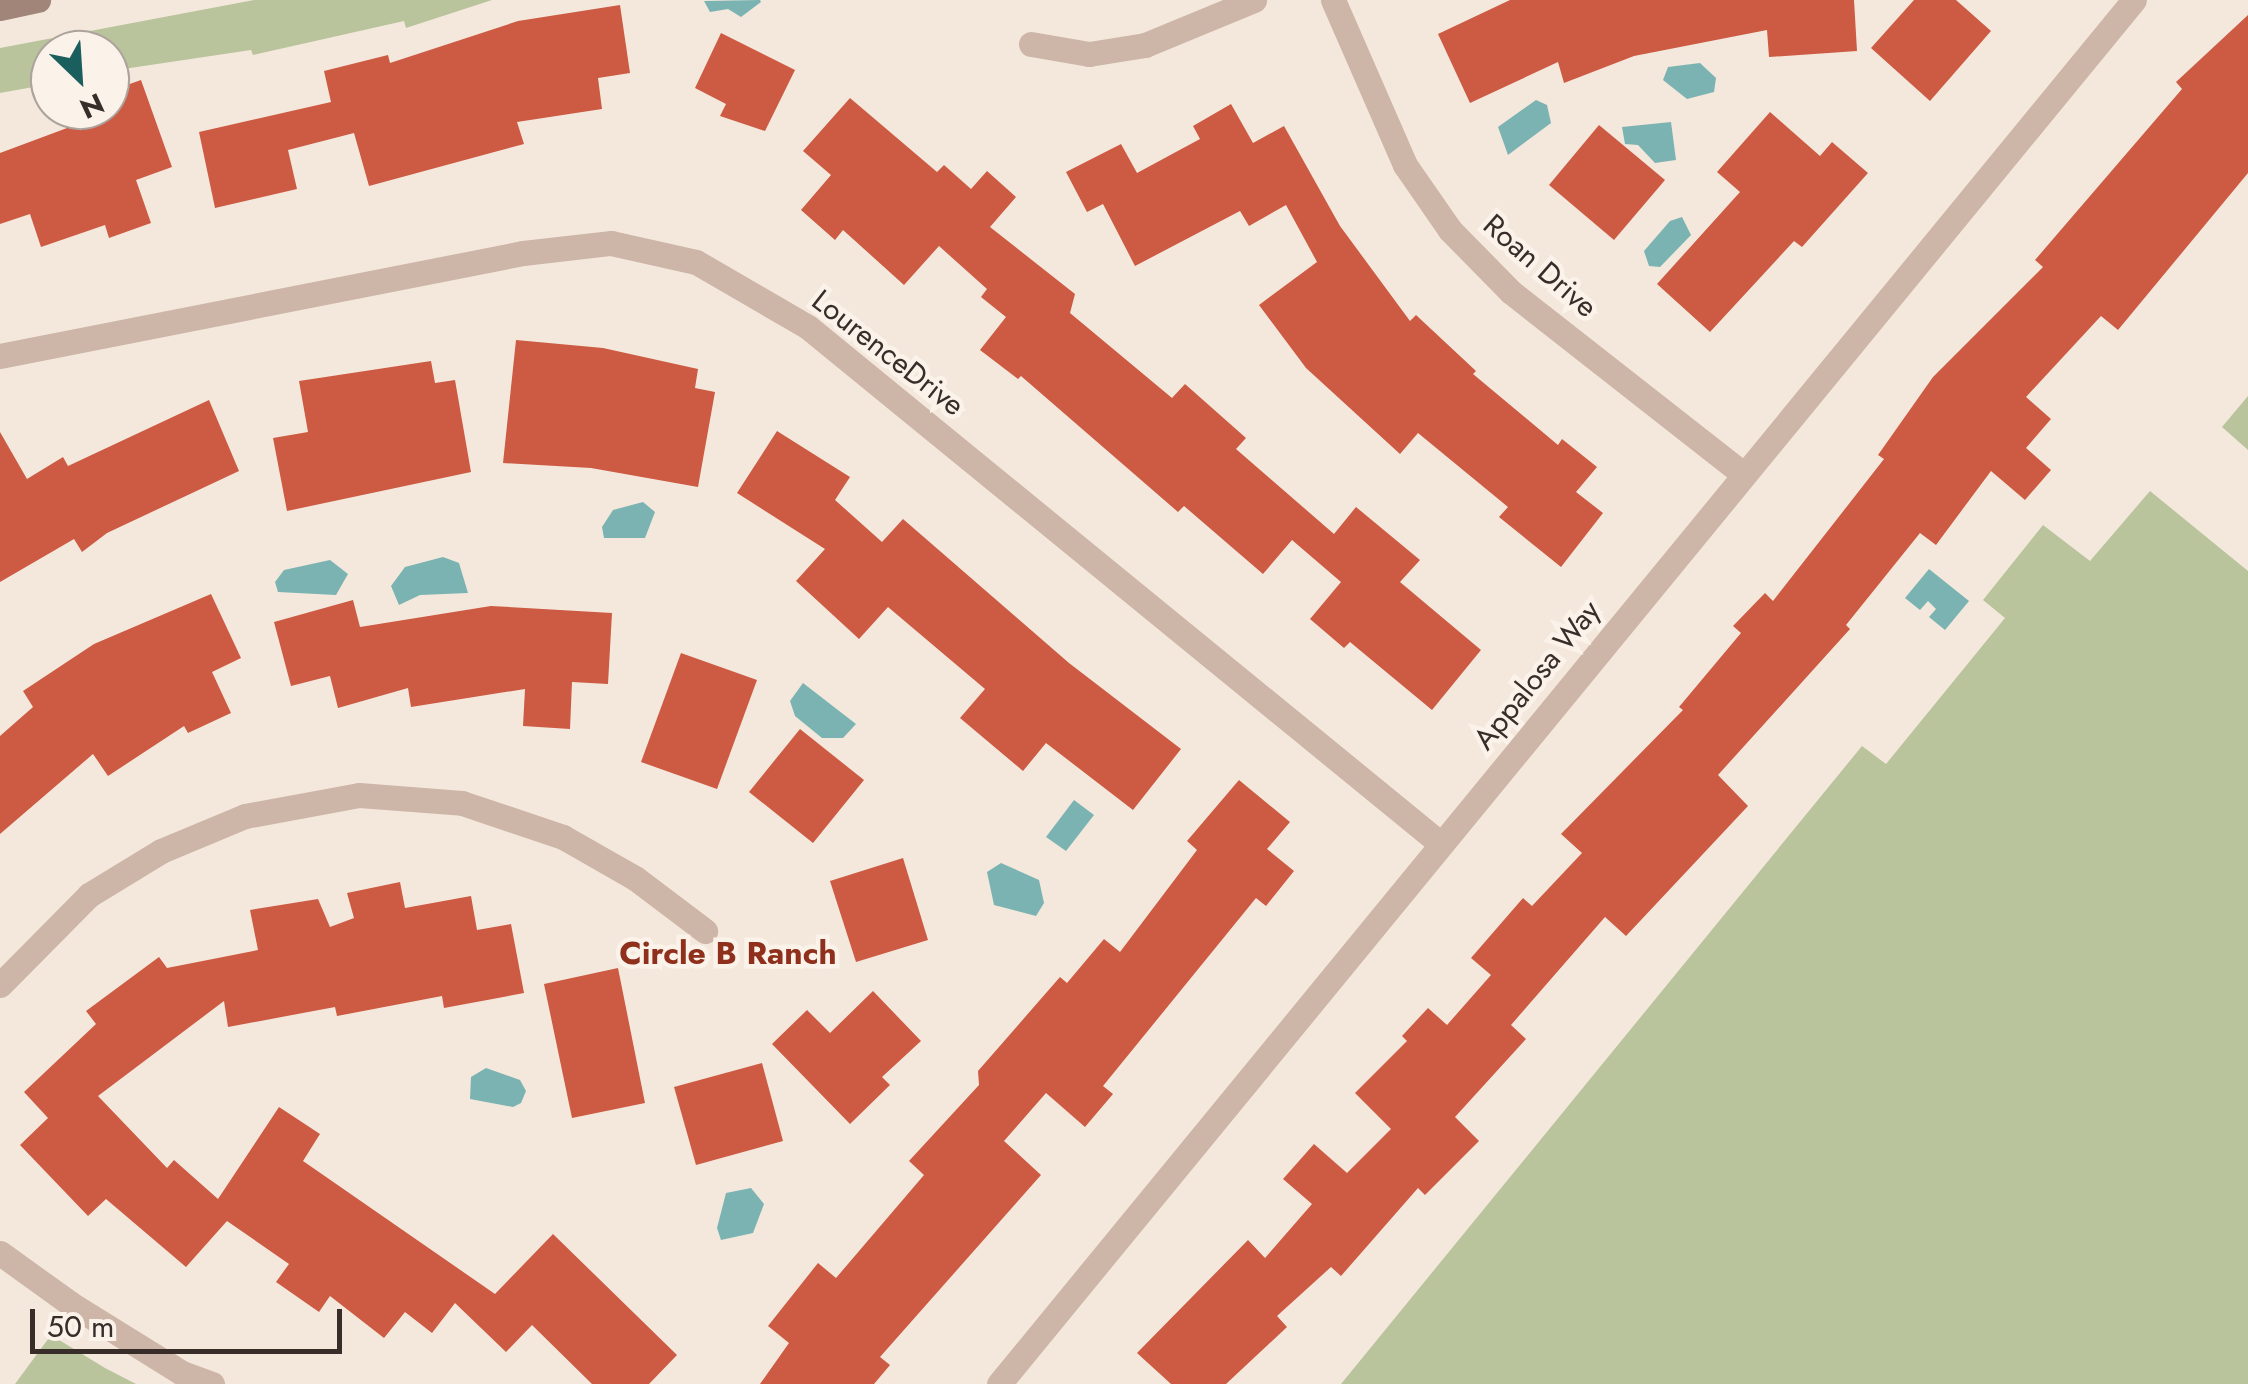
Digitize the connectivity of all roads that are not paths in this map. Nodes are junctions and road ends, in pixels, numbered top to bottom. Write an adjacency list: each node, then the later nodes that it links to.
1 (38, 0): 5 (main road)
2 (1254, 0): 6 (street)
3 (1332, 0): 8 (street, Roan Drive)
4 (2125, 3): 8 (street, Appalosa Way)
5 (0, 8)
6 (1031, 44)
7 (0, 356): 9 (street, LourenceDrive)
8 (1744, 474): 9 (street, Appalosa Way)
9 (1441, 844): 14 (street, Appalosa Way)
10 (705, 931): 11 (street)
11 (0, 985)
12 (0, 1253): 13 (street)
13 (212, 1384)
14 (999, 1384)

